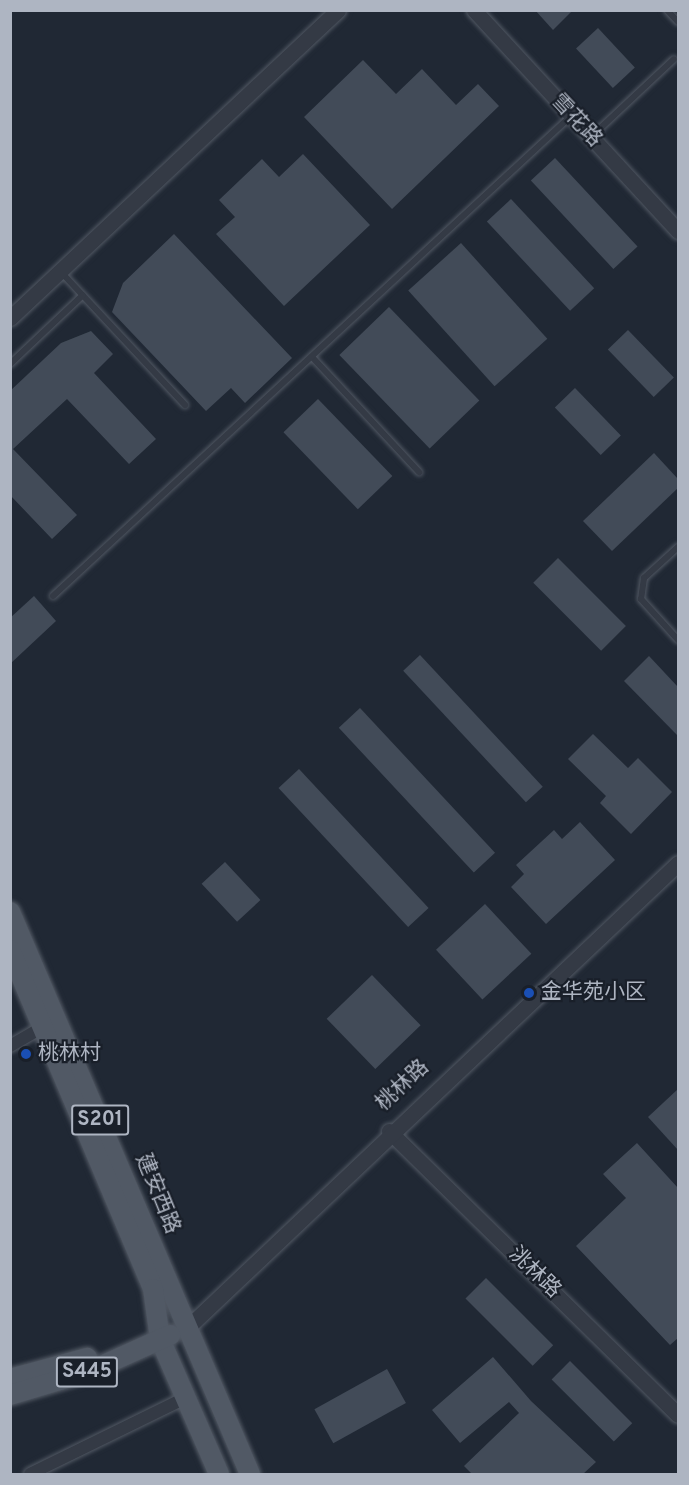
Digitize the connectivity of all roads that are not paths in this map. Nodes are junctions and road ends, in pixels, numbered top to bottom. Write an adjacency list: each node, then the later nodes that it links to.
1 (338, 10): 9 (street)
2 (474, 10): 6 (street, 雪花路)
3 (667, 10): 4 (lane)
4 (678, 22)
5 (674, 58): 7 (lane)
6 (572, 116): 7 (street, 雪花路); 12 (lane)
7 (591, 137): 8 (street, 雪花路)
8 (678, 231)
9 (60, 271): 10 (lane); 11 (street)
10 (83, 296): 13 (lane); 14 (lane)
11 (10, 318)
12 (313, 358): 15 (lane); 17 (lane)
13 (10, 364)
14 (185, 405)
15 (418, 472)
16 (678, 547): 18 (lane)
17 (53, 596)
18 (678, 640)
19 (678, 863): 24 (street, 桃林路)
20 (10, 912): 25 (main road, 建安西路 / S201)
21 (10, 950): 22 (main road, 建安西路 / S201)
22 (44, 1026): 23 (street); 26 (main road, 建安西路 / S201)
23 (10, 1046)
24 (389, 1131): 25 (street, 桃林路); 30 (street, 洮林路)
25 (187, 1328): 26 (main road, 桃林路); 33 (main road, S201)
26 (160, 1339): 27 (main road, S445); 28 (main road, S445); 29 (main road, S201)
27 (10, 1379)
28 (10, 1395)
29 (185, 1398): 31 (street); 32 (main road, S201)
30 (678, 1415)
31 (30, 1474)
32 (218, 1474)
33 (250, 1474)

